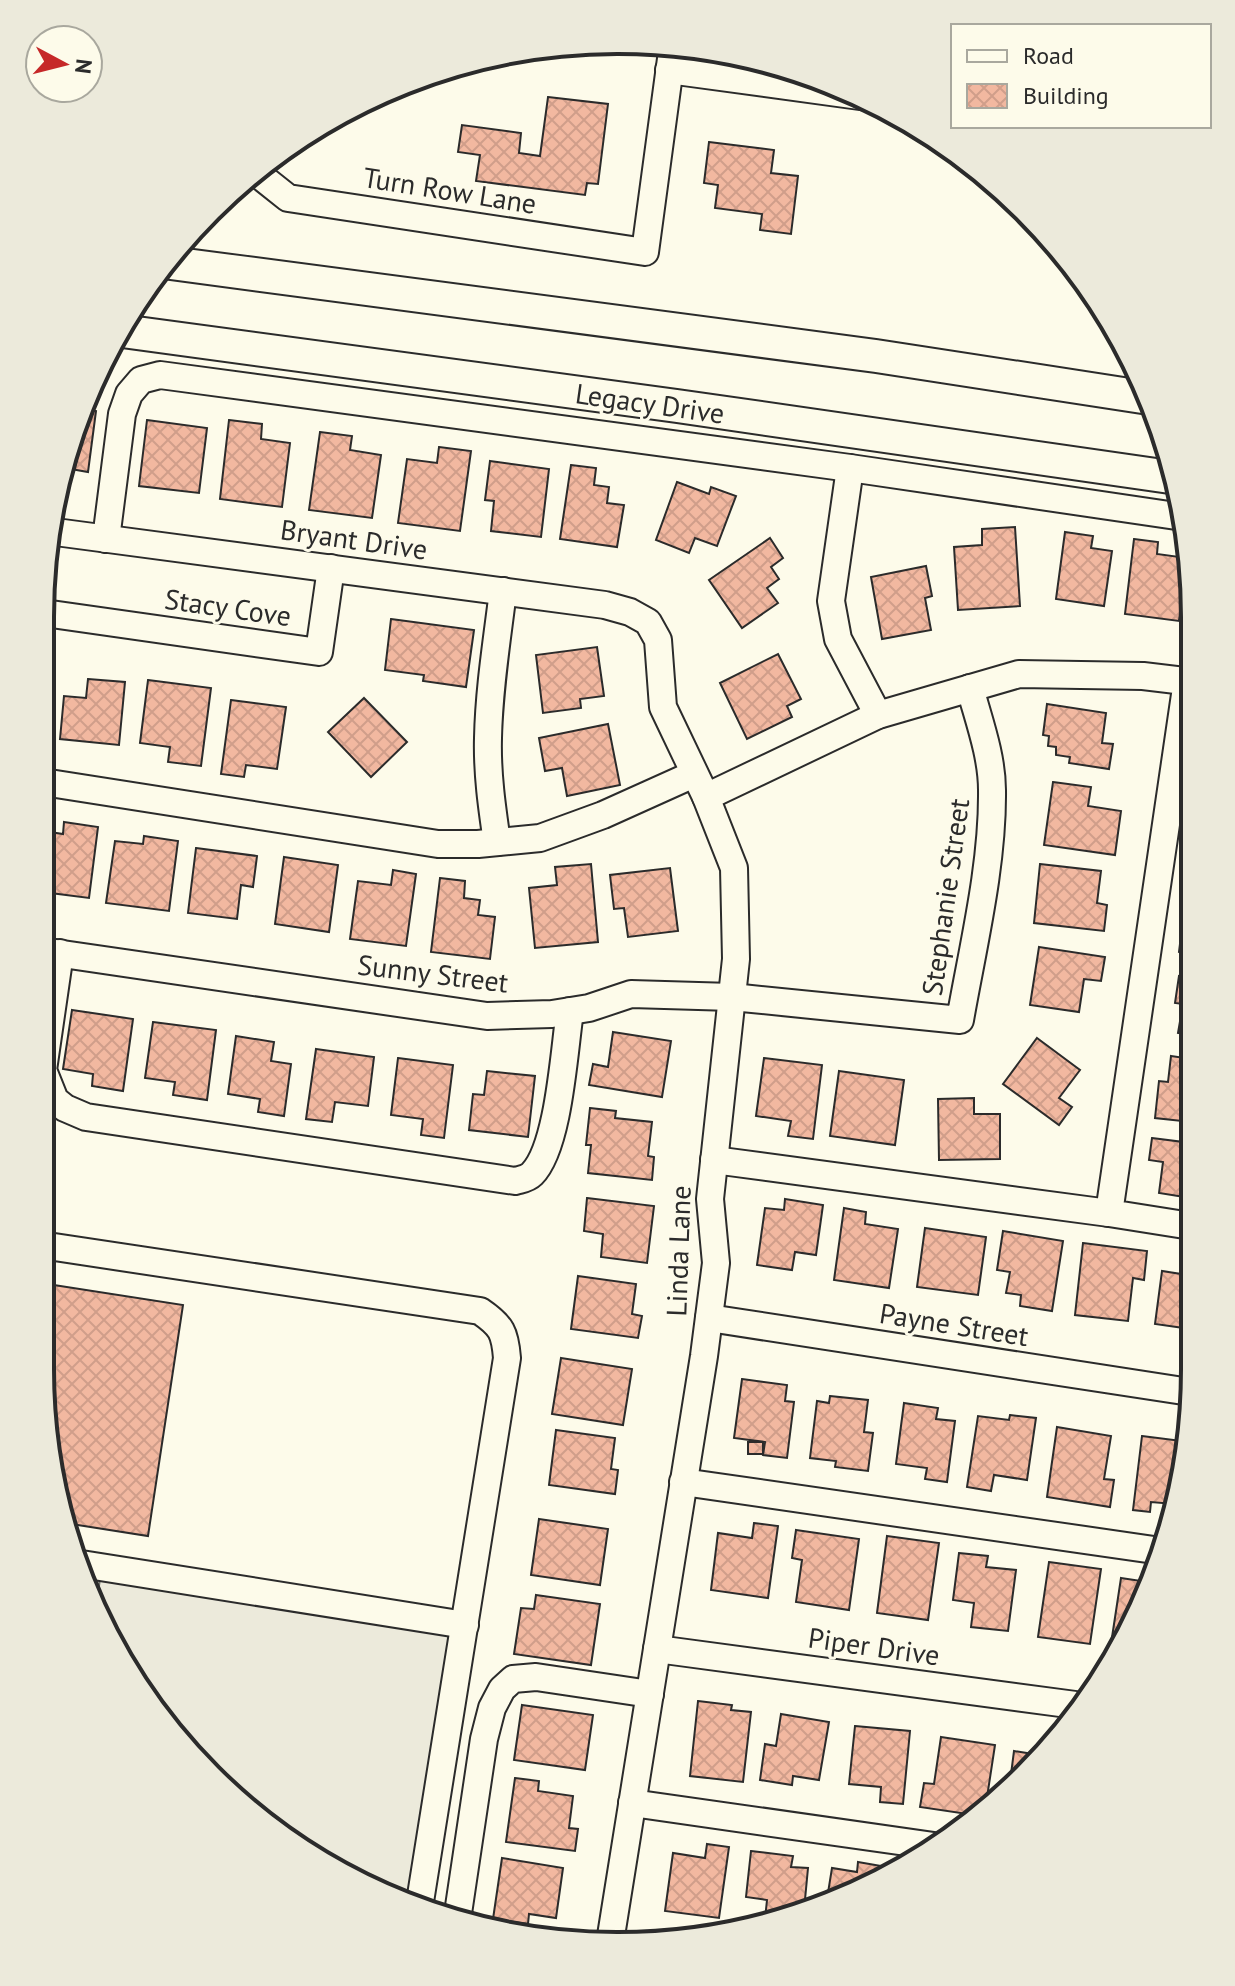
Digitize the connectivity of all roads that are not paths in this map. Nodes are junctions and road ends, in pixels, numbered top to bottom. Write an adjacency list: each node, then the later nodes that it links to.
1 (671, 57): 2 (street)
2 (669, 70): 3 (street); 4 (street, Turn Row Lane)
3 (814, 90)
4 (264, 179)
5 (179, 264): 7 (main road)
6 (131, 332): 9 (main road, Legacy Drive)
7 (1135, 396)
8 (850, 468): 10 (street); 12 (street); 19 (street)
9 (1163, 476)
10 (1171, 515)
11 (61, 533): 12 (street, Bryant Drive)
12 (106, 539): 13 (street, Bryant Drive)
13 (331, 568): 14 (street, Bryant Drive); 15 (street, Stacy Cove)
14 (503, 591): 16 (street, Bryant Drive); 23 (street)
15 (54, 614)
16 (648, 622): 22 (street, Linda Lane)
17 (1181, 680): 18 (street)
18 (970, 688): 19 (street); 27 (street, Stephanie Street)
19 (878, 715): 22 (street)
20 (1181, 740): 30 (street)
21 (54, 784): 23 (street)
22 (700, 785): 23 (street); 25 (street, Linda Lane)
23 (497, 842)
24 (54, 952): 26 (street, Sunny Street)
25 (732, 997): 26 (street, Sunny Street); 27 (street, Sunny Street); 29 (street, Linda Lane)
26 (570, 1011): 28 (street)
27 (960, 1020)
28 (54, 1098)
29 (714, 1160): 30 (street); 33 (street, Linda Lane)
30 (1109, 1213): 31 (street)
31 (1181, 1224)
32 (54, 1247): 38 (street)
33 (709, 1318): 34 (street, Payne Street); 35 (street, Linda Lane)
34 (1180, 1391)
35 (683, 1482): 36 (street); 39 (street, Linda Lane)
36 (1151, 1550)
37 (93, 1573): 38 (street)
38 (465, 1625): 44 (street)
39 (657, 1649): 40 (street, Linda Lane); 41 (street, Piper Drive)
40 (650, 1694): 42 (street, Linda Lane); 45 (street)
41 (1070, 1704)
42 (632, 1803): 43 (street); 46 (street, Linda Lane)
43 (920, 1844)
44 (421, 1896)
45 (459, 1909)
46 (612, 1932)

